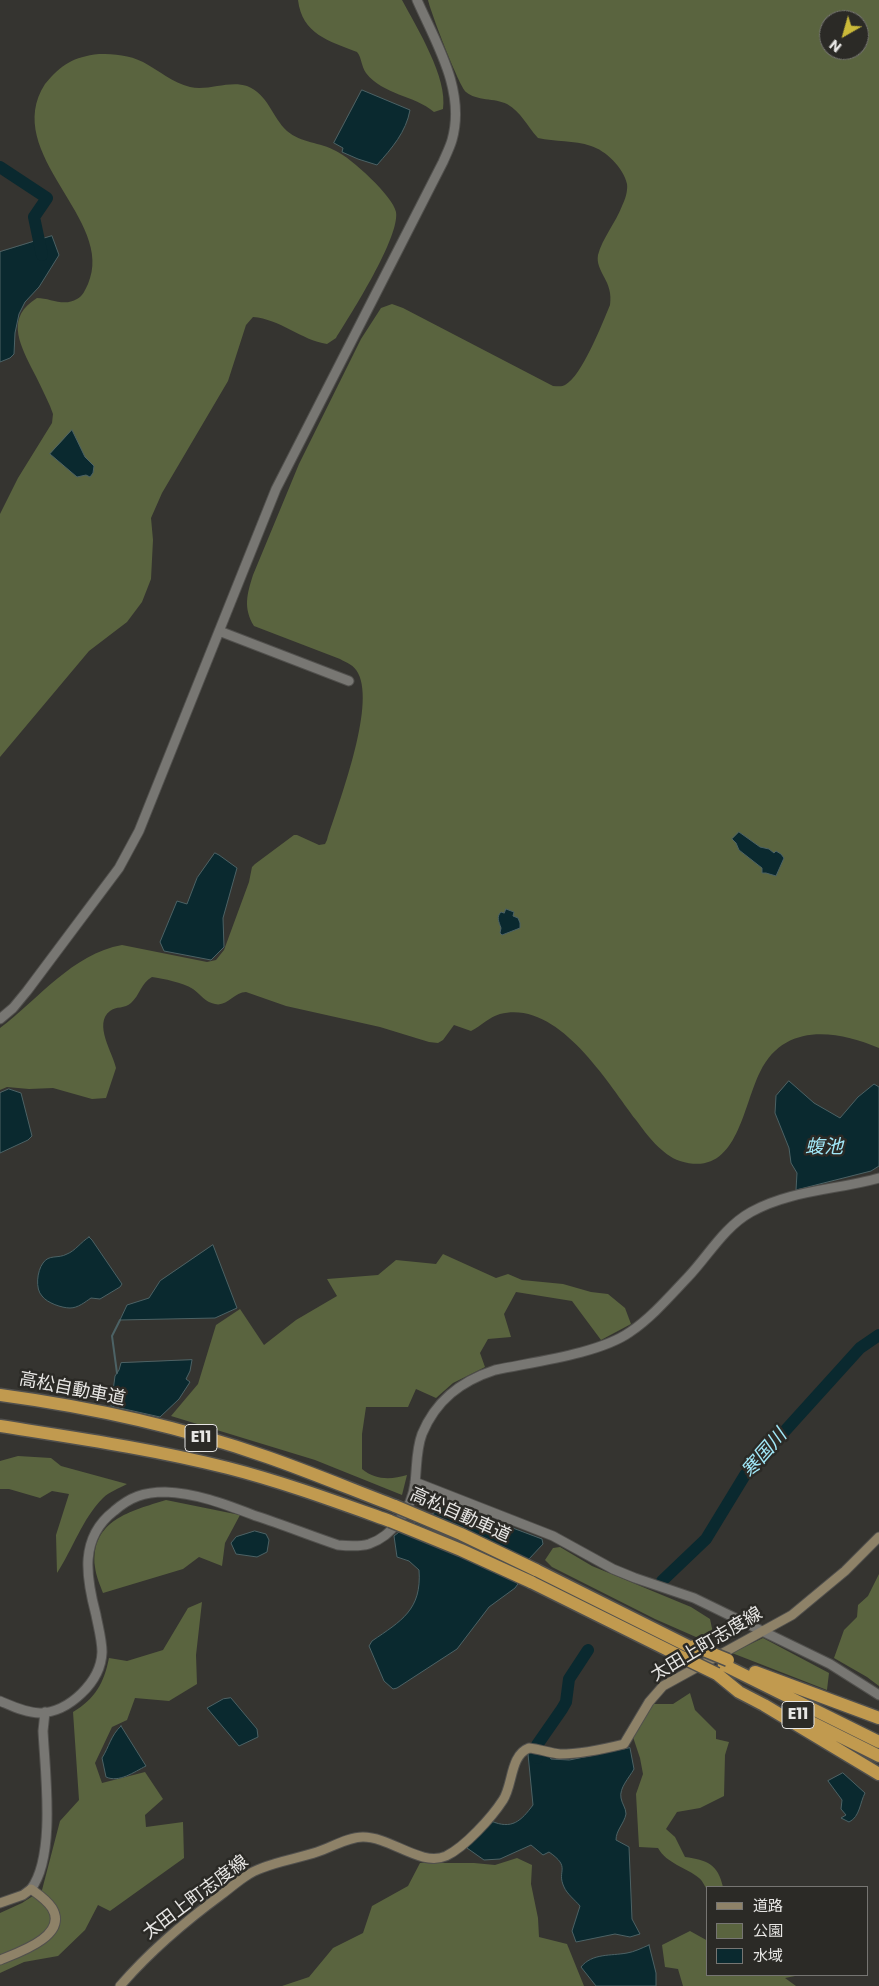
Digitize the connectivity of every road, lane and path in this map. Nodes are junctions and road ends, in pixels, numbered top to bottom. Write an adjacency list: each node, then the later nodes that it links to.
1 (417, 0): 2 (street)
2 (219, 631): 3 (street); 4 (street)
3 (349, 681)
4 (0, 1019)
5 (879, 1178): 8 (street)
6 (0, 1395): 10 (highway, 高松自動車道 / E11, bridge)
7 (0, 1426): 10 (highway, 高松自動車道 / E11, bridge)
8 (415, 1482): 11 (street); 16 (street)
9 (879, 1537): 11 (main road, 太田上町志度線)
10 (534, 1576): 12 (highway, 高松自動車道 / E11); 12 (highway, 高松自動車道 / E11)
11 (762, 1631): 14 (street); 24 (main road, 太田上町志度線)
12 (690, 1651): 13 (highway, 高松自動車道 / E11, bridge); 13 (highway, bridge)
13 (723, 1666): 17 (highway); 18 (highway, 高松自動車道 / E11); 19 (highway, 高松自動車道 / E11); 20 (highway)
14 (879, 1695)
15 (0, 1701): 16 (street)
16 (45, 1712): 21 (street)
17 (879, 1718)
18 (879, 1742)
19 (879, 1756)
20 (879, 1774)
21 (31, 1889): 22 (main road); 23 (main road)
22 (0, 1902)
23 (0, 1960)
24 (120, 1986)

